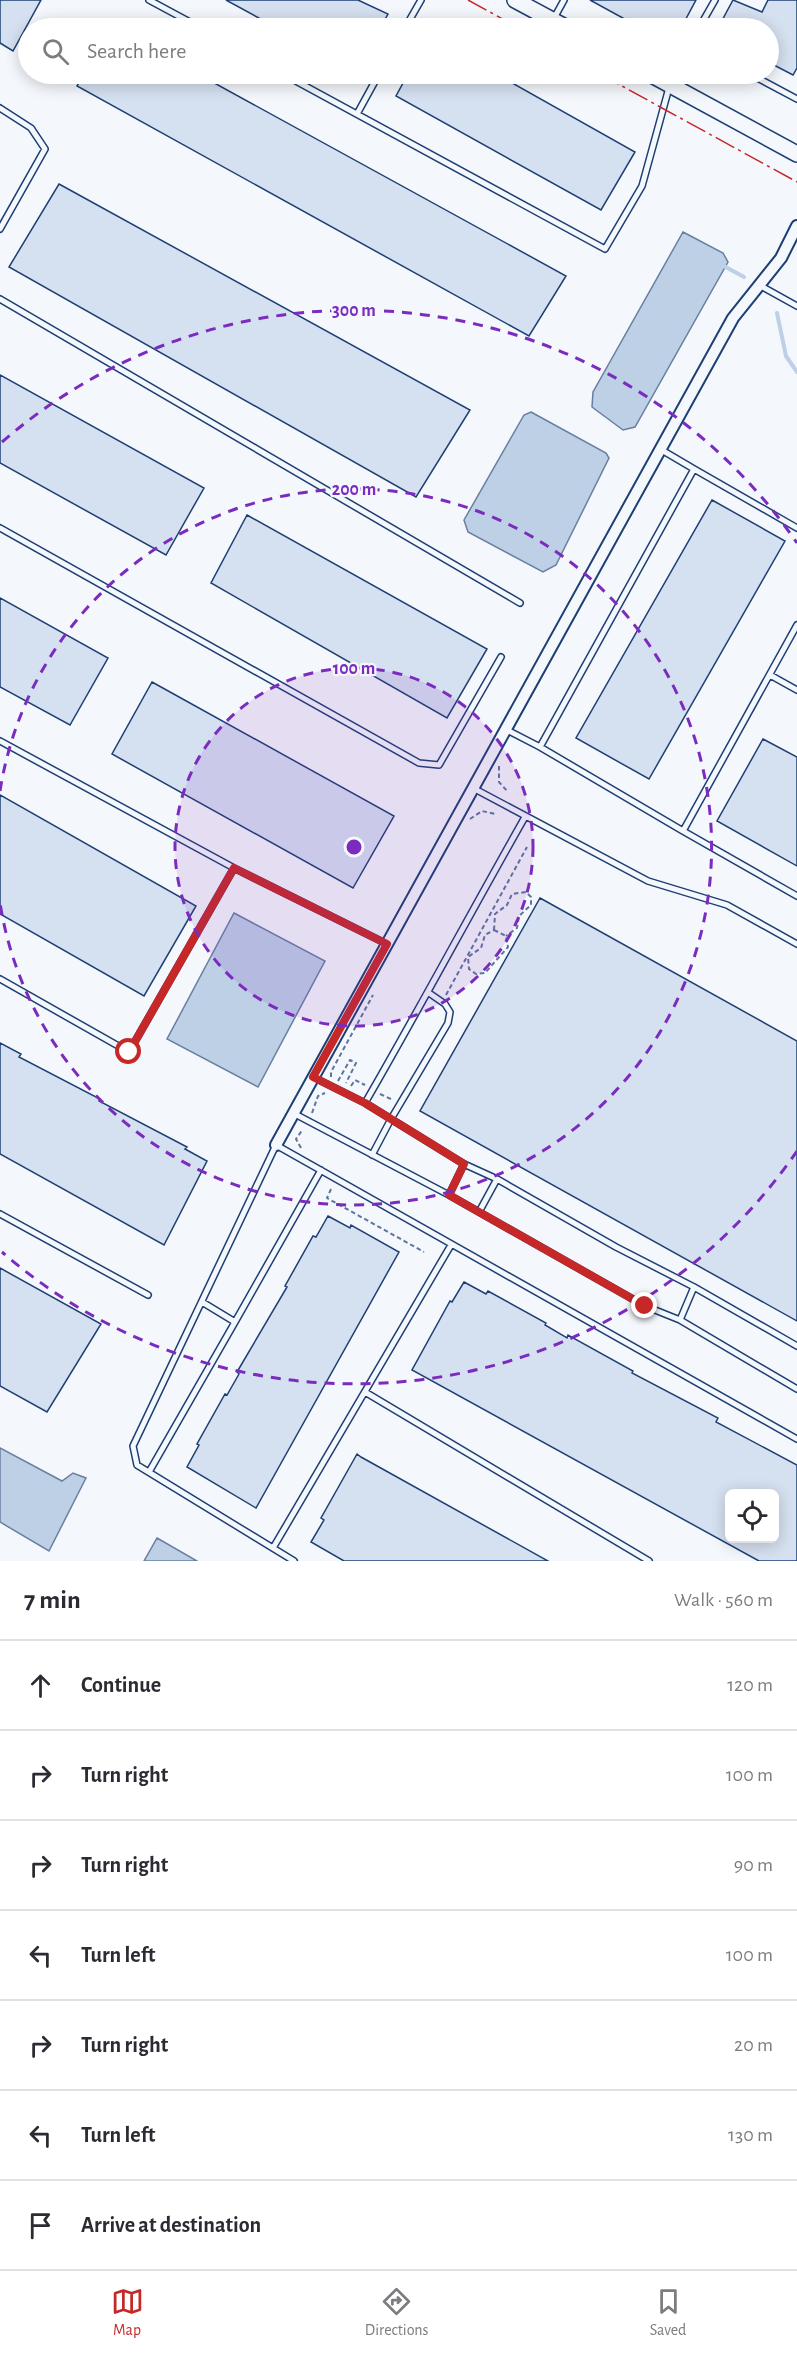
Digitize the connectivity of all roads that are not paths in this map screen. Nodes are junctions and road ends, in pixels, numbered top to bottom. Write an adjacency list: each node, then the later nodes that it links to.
1 (149, 0): 6 (lane)
2 (421, 0): 7 (lane)
3 (515, 0): 8 (street)
4 (564, 0): 9 (lane)
5 (715, 0): 10 (lane)
6 (182, 18)
7 (411, 18)
8 (549, 18)
9 (554, 18)
10 (705, 18)
11 (302, 84): 18 (lane)
12 (374, 84): 18 (lane)
13 (672, 84): 18 (lane)
14 (681, 84): 19 (street)
15 (769, 84): 16 (lane)
16 (797, 99)
17 (0, 108): 21 (lane)
18 (357, 114)
19 (797, 154)
20 (797, 226): 22 (street)
21 (0, 229)
22 (759, 285): 24 (lane); 25 (street)
23 (0, 299): 29 (lane)
24 (797, 306)
25 (660, 449): 26 (lane); 34 (street)
26 (694, 470): 28 (lane); 36 (lane)
27 (0, 528): 31 (lane)
28 (797, 528)
29 (520, 603)
30 (797, 625): 32 (lane)
31 (501, 657)
32 (770, 675): 33 (lane); 39 (lane)
33 (797, 690)
34 (506, 729): 36 (lane); 37 (street)
35 (0, 741): 40 (lane)
36 (540, 747): 39 (lane)
37 (473, 788): 38 (lane); 42 (street)
38 (525, 817): 43 (lane); 45 (lane)
39 (683, 831): 41 (lane)
40 (234, 868): 42 (lane); 44 (lane)
41 (797, 896)
42 (387, 944): 46 (street)
43 (797, 944)
44 (0, 979)
45 (429, 993): 47 (lane); 49 (lane)
46 (313, 1077): 47 (lane); 48 (street)
47 (365, 1103): 49 (lane)
48 (293, 1113): 50 (street); 51 (lane)
49 (392, 1119): 51 (lane); 52 (lane)
50 (276, 1144): 53 (lane); 61 (lane)
51 (372, 1155): 55 (lane)
52 (464, 1164): 54 (lane); 55 (lane)
53 (321, 1170): 58 (lane); 63 (lane)
54 (497, 1179): 56 (lane); 59 (lane)
55 (449, 1195): 56 (lane)
56 (479, 1212): 62 (lane)
57 (0, 1214): 60 (lane)
58 (451, 1245): 66 (lane); 67 (lane)
59 (694, 1287): 62 (lane); 64 (lane)
60 (148, 1295)
61 (202, 1302): 63 (lane); 68 (lane)
62 (680, 1320): 65 (lane)
63 (235, 1322): 68 (lane)
64 (797, 1346)
65 (797, 1389)
66 (365, 1392): 69 (lane); 71 (lane)
67 (797, 1439)
68 (149, 1473): 69 (lane)
69 (273, 1548): 70 (lane)
70 (294, 1561)
71 (649, 1561)

